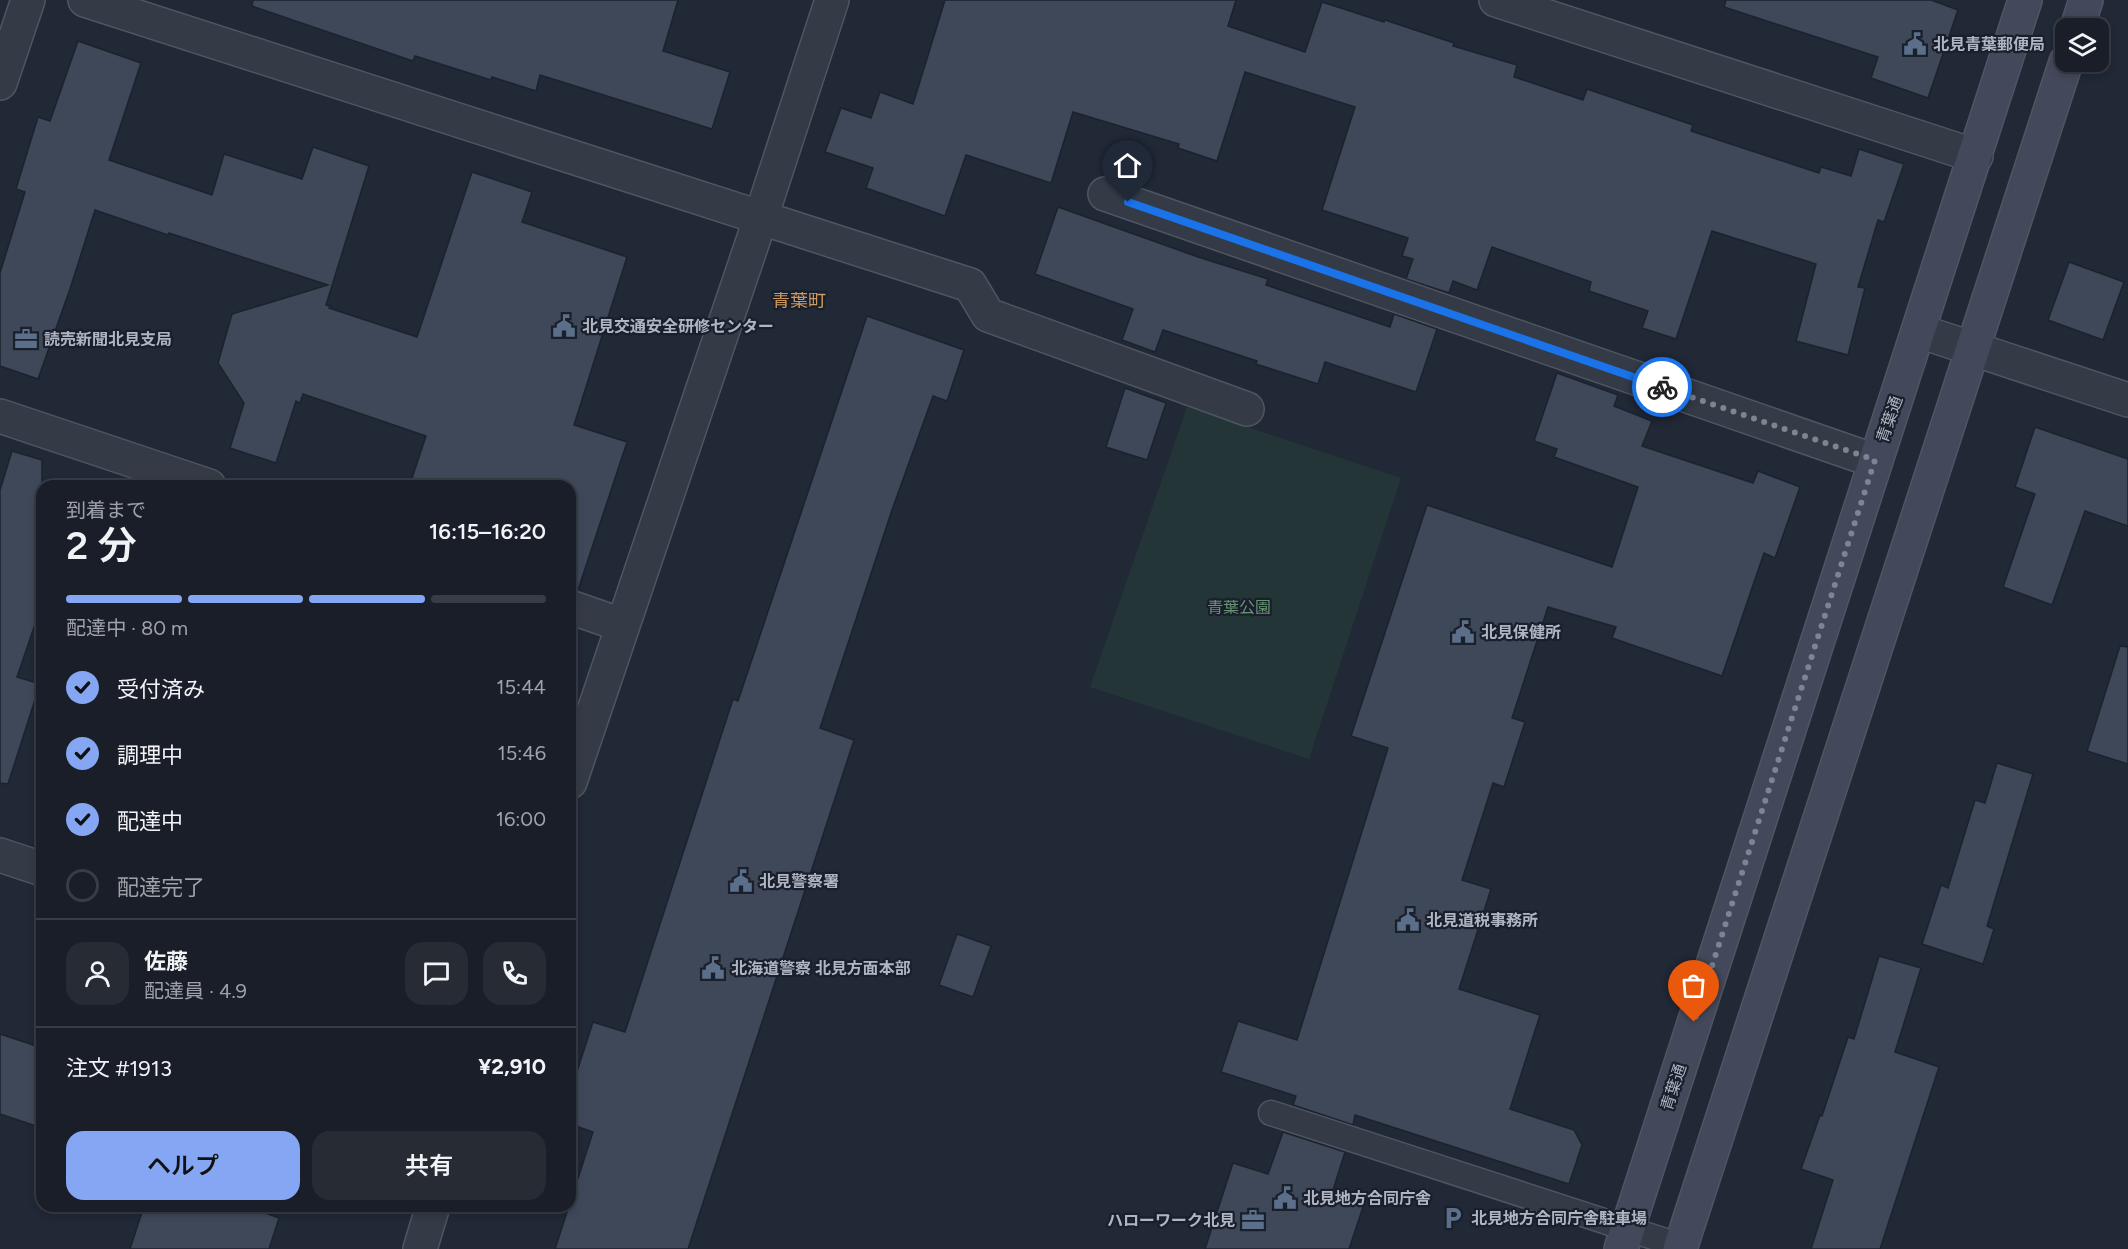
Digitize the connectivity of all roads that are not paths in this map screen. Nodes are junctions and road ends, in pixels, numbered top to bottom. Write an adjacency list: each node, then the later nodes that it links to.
1 (28, 0): 8 (street)
2 (85, 0): 12 (street)
3 (832, 0): 12 (street)
4 (1496, 0): 10 (street)
5 (2025, 0): 10 (street, 青葉通)
6 (2086, 0): 7 (street)
7 (2080, 18)
8 (3, 65)
9 (2063, 72): 14 (street)
10 (1976, 156): 13 (street, 青葉通)
11 (1106, 194): 18 (street)
12 (761, 217): 16 (street); 21 (street)
13 (1919, 331): 14 (street); 18 (street, 青葉通)
14 (1973, 348): 15 (street); 28 (street)
15 (2128, 400)
16 (1246, 409)
17 (0, 416): 19 (street)
18 (1875, 460): 27 (street, 青葉通)
19 (191, 480)
20 (576, 609): 21 (street)
21 (622, 625): 22 (street)
22 (576, 764)
23 (0, 855): 24 (street)
24 (36, 867)
25 (1271, 1113): 27 (lane)
26 (432, 1212): 29 (street)
27 (1624, 1239): 28 (lane)
28 (1680, 1248)
29 (420, 1249)

